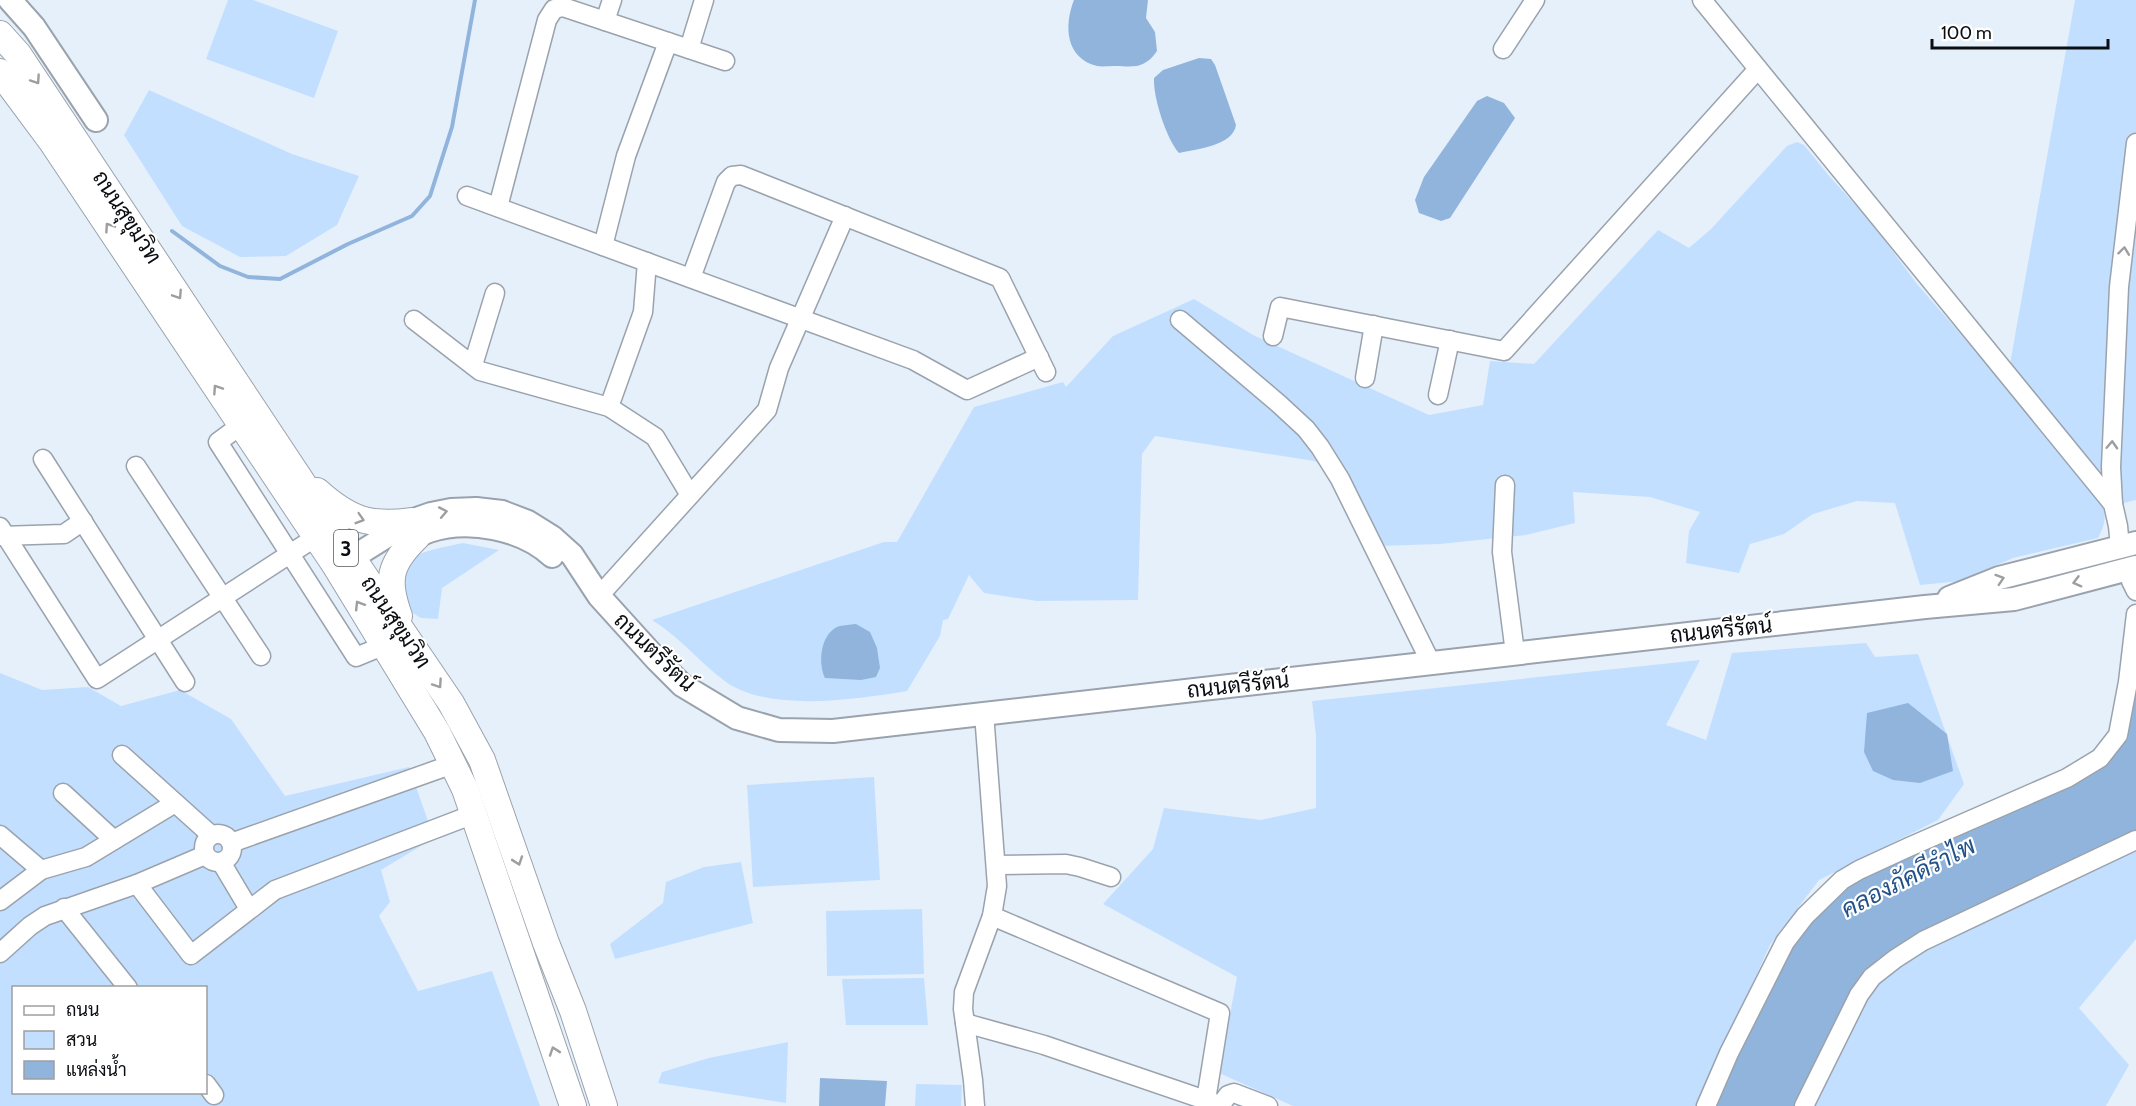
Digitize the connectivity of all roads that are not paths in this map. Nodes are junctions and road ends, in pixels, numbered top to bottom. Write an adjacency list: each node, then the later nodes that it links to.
1 (10, 0): 14 (main road)
2 (612, 0): 6 (street)
3 (704, 0): 9 (street)
4 (1535, 0): 10 (street)
5 (1702, 0): 12 (street)
6 (605, 21): 8 (street); 17 (street)
7 (0, 34): 36 (highway, ถนนสุขุมวิท / 3, one-way to 36)
8 (668, 42): 9 (street); 19 (street)
9 (689, 49): 11 (street)
10 (1503, 49)
11 (725, 61)
12 (1758, 69): 28 (street); 39 (street)
13 (2, 79): 33 (highway, ถนนสุขุมวิท / 3, one-way to 13)
14 (96, 120)
15 (2136, 143): 39 (street, one-way to 15)
16 (467, 196): 17 (street)
17 (498, 207): 19 (street)
18 (845, 216): 21 (street); 23 (street); 23 (street)
19 (603, 246): 20 (street)
20 (647, 262): 21 (street); 32 (street)
21 (691, 278): 23 (street)
22 (495, 292): 29 (street)
23 (801, 319): 38 (street)
24 (1180, 320): 57 (street)
25 (414, 321): 29 (street)
26 (1374, 325): 27 (street); 28 (street); 30 (street)
27 (1273, 336)
28 (1450, 340): 31 (street)
29 (473, 365): 32 (street)
30 (1365, 378)
31 (1438, 395)
32 (609, 407): 38 (street)
33 (241, 425): 43 (highway, ถนนสุขุมวิท / 3); 45 (street)
34 (43, 459): 40 (street)
35 (136, 466): 50 (street)
36 (296, 473): 41 (highway, one-way to 41); 47 (highway, ถนนสุขุมวิท / 3)
37 (1505, 485): 55 (street)
38 (690, 495): 49 (street)
39 (2113, 504): 44 (street)
40 (83, 521): 42 (street); 53 (street)
41 (414, 529): 47 (main road, ถนนตรีรัตน์); 49 (main road, ถนนตรีรัตน์); 54 (highway)
42 (2, 533): 53 (street)
43 (316, 537): 45 (street); 47 (highway, ถนนสุขุมวิท / 3)
44 (2128, 545): 51 (main road, ถนนตรีรัตน์, one-way to 44)
45 (290, 555): 50 (street); 54 (street)
46 (2135, 567): 48 (street); 51 (main road, ถนนตรีรัตน์, one-way to 51)
47 (348, 568): 54 (highway, ถนนสุขุมวิท / 3)
48 (2136, 591)
49 (599, 596): 59 (main road, ถนนตรีรัตน์)
50 (222, 598): 53 (street); 56 (street)
51 (1925, 607): 55 (main road, ถนนตรีรัตน์)
52 (2136, 614): 89 (street)
53 (158, 639): 58 (street)
54 (396, 643): 61 (highway, ถนนสุขุมวิท / 3); 79 (highway, ถนนสุขุมวิท / 3, one-way to 79)
55 (1515, 653): 57 (main road, ถนนตรีรัตน์)
56 (261, 656)
57 (1431, 663): 59 (main road, ถนนตรีรัตน์)
58 (185, 682)
59 (984, 714): 71 (street)
60 (122, 755): 63 (street)
61 (453, 764): 64 (highway, ถนนสุขุมวิท / 3); 69 (street)
62 (63, 793): 67 (street)
63 (175, 803): 66 (street); 67 (street)
64 (474, 814): 77 (street); 81 (highway, ถนนสุขุมวิท / 3)
65 (0, 835): 72 (street)
66 (211, 835): 69 (street); 70 (street)
67 (114, 840): 72 (street)
68 (2136, 840): 90 (street)
69 (231, 843): 70 (street)
70 (213, 859): 74 (street); 77 (street)
71 (996, 865): 73 (street); 78 (street)
72 (41, 870): 75 (street)
73 (1111, 877)
74 (137, 884): 76 (street); 77 (street)
75 (0, 901)
76 (64, 908): 80 (street); 82 (street)
77 (249, 909)
78 (992, 916): 83 (street); 84 (street)
79 (546, 943): 81 (highway); 86 (highway, ถนนสุขุมวิท / 3)
80 (0, 952)
81 (521, 954): 85 (highway, ถนนสุขุมวิท / 3, one-way to 81)
82 (127, 986)
83 (965, 1023): 84 (street); 87 (street)
84 (1215, 1104): 88 (street)
85 (573, 1106)
86 (604, 1106)
87 (975, 1106)
88 (1269, 1106)
89 (1706, 1106)
90 (1804, 1106)

